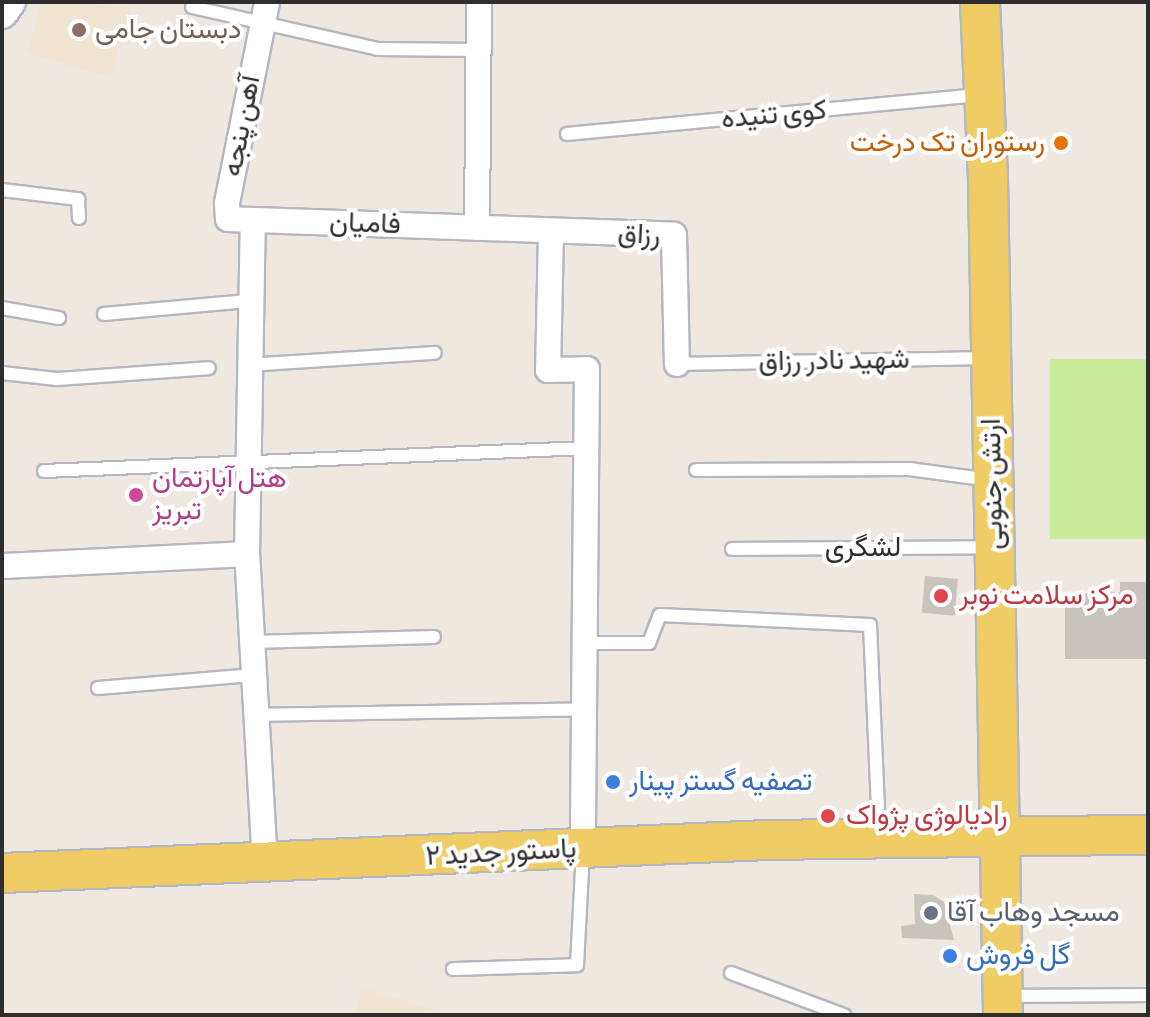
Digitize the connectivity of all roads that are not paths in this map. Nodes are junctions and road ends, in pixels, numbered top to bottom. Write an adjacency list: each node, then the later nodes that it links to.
1 (10, 2): 6 (street)
2 (479, 2): 7 (street)
3 (980, 2): 8 (main road, ارتش جنوبی)
4 (192, 7): 5 (lane)
5 (265, 12): 7 (lane); 12 (street, آهن پنجه)
6 (2, 13)
7 (478, 50): 13 (street)
8 (981, 95): 9 (lane, کوی تنیده); 20 (main road, ارتش جنوبی)
9 (567, 134)
10 (2, 190): 11 (lane)
11 (79, 218)
12 (253, 220): 13 (street, فامیان); 15 (street)
13 (477, 228): 14 (street, رزاق)
14 (551, 231): 21 (street, رزاق); 25 (street)
15 (247, 301): 17 (lane); 22 (street)
16 (2, 308): 18 (lane)
17 (104, 314)
18 (59, 318)
19 (435, 353): 22 (lane)
20 (991, 358): 21 (lane, شهید نادر رزاق); 29 (main road, ارتش جنوبی)
21 (677, 364)
22 (247, 365): 26 (street)
23 (209, 368): 24 (lane)
24 (2, 373)
25 (585, 448): 26 (lane); 36 (street)
26 (248, 466): 28 (lane); 32 (street)
27 (696, 470): 29 (lane)
28 (44, 471)
29 (993, 481): 30 (main road, ارتش جنوبی)
30 (994, 547): 31 (lane, لشگری); 42 (main road, ارتش جنوبی)
31 (732, 549)
32 (247, 554): 33 (street); 35 (street)
33 (2, 566)
34 (434, 637): 35 (lane)
35 (252, 642): 37 (street)
36 (584, 643): 39 (street); 43 (lane)
37 (254, 675): 38 (lane); 40 (street)
38 (98, 688)
39 (584, 709): 40 (lane); 44 (street)
40 (256, 715): 45 (street)
41 (1148, 835): 42 (main road, پاستور جدید ۲)
42 (999, 837): 43 (main road, پاستور جدید ۲); 50 (main road, ارتش جنوبی)
43 (880, 839): 44 (main road, پاستور جدید ۲)
44 (583, 849): 45 (main road, پاستور جدید ۲); 47 (lane)
45 (265, 864): 46 (main road, پاستور جدید ۲)
46 (2, 873)
47 (453, 969)
48 (731, 973): 51 (lane)
49 (1148, 995): 50 (lane)
50 (1003, 1006)
51 (844, 1015)

